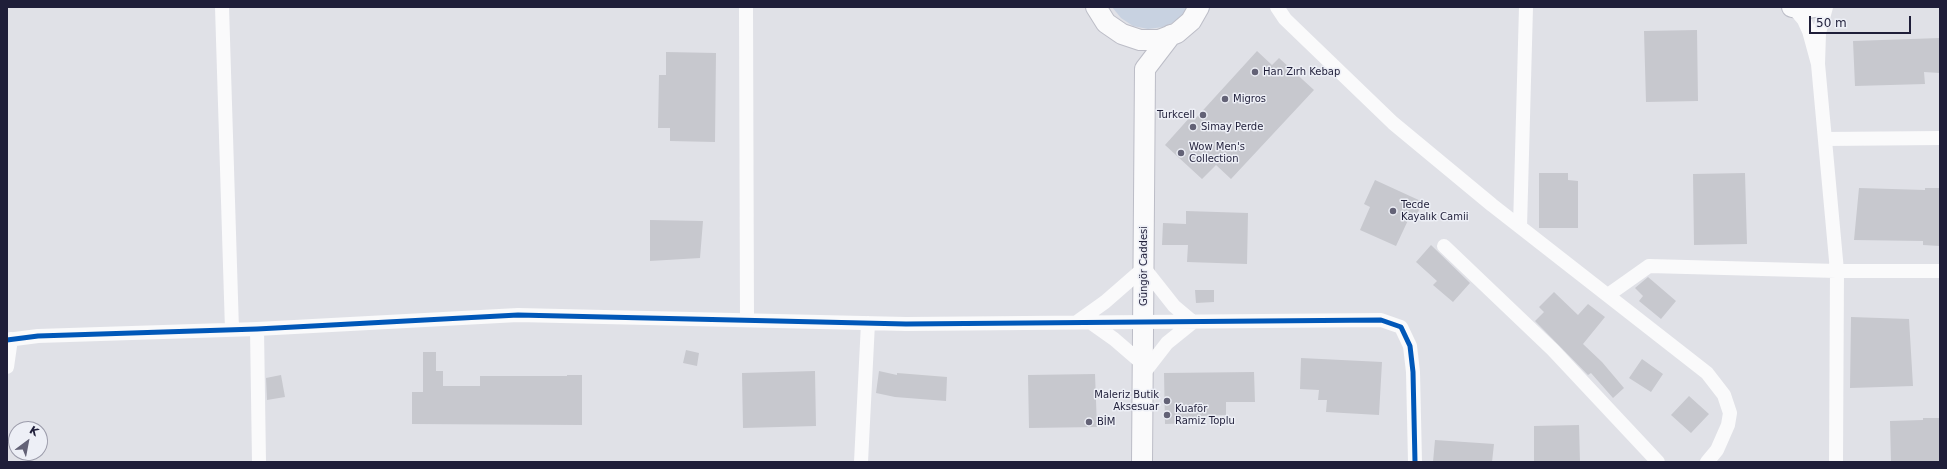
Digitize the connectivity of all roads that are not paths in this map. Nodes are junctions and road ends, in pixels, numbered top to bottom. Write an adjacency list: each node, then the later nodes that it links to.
1 (222, 7): 29 (street)
2 (746, 7): 23 (street)
3 (1096, 7): 11 (main road)
4 (1214, 7): 10 (main road)
5 (1277, 7): 17 (street)
6 (1526, 7): 17 (street)
7 (1792, 7): 8 (main road); 13 (street)
8 (1815, 7)
9 (1826, 7): 13 (street)
10 (1195, 14): 12 (main road)
11 (1122, 34): 12 (main road); 14 (main road)
12 (1171, 35): 14 (main road)
13 (1818, 64): 16 (street)
14 (1145, 70): 19 (main road, Güngör Caddesi)
15 (1940, 138): 16 (street)
16 (1825, 139): 20 (street)
17 (1520, 227): 22 (street)
18 (1444, 246): 37 (street)
19 (1144, 268): 24 (main road, Güngör Caddesi); 25 (street); 26 (street)
20 (1838, 271): 21 (street); 22 (street); 39 (street)
21 (1940, 271)
22 (1608, 295): 38 (street)
23 (747, 320): 27 (street); 28 (street)
24 (1144, 321): 25 (street); 26 (street); 32 (main road, Güngör Caddesi)
25 (1084, 322): 27 (street); 32 (street)
26 (1194, 322): 32 (street); 36 (street)
27 (868, 323): 34 (street)
28 (257, 329): 29 (street); 33 (street)
29 (232, 330): 30 (street)
30 (9, 339): 31 (street)
31 (7, 367)
32 (1143, 369): 35 (main road, Güngör Caddesi)
33 (259, 462)
34 (861, 462)
35 (1142, 462)
36 (1415, 462)
37 (1658, 462)
38 (1707, 462)
39 (1836, 462)

